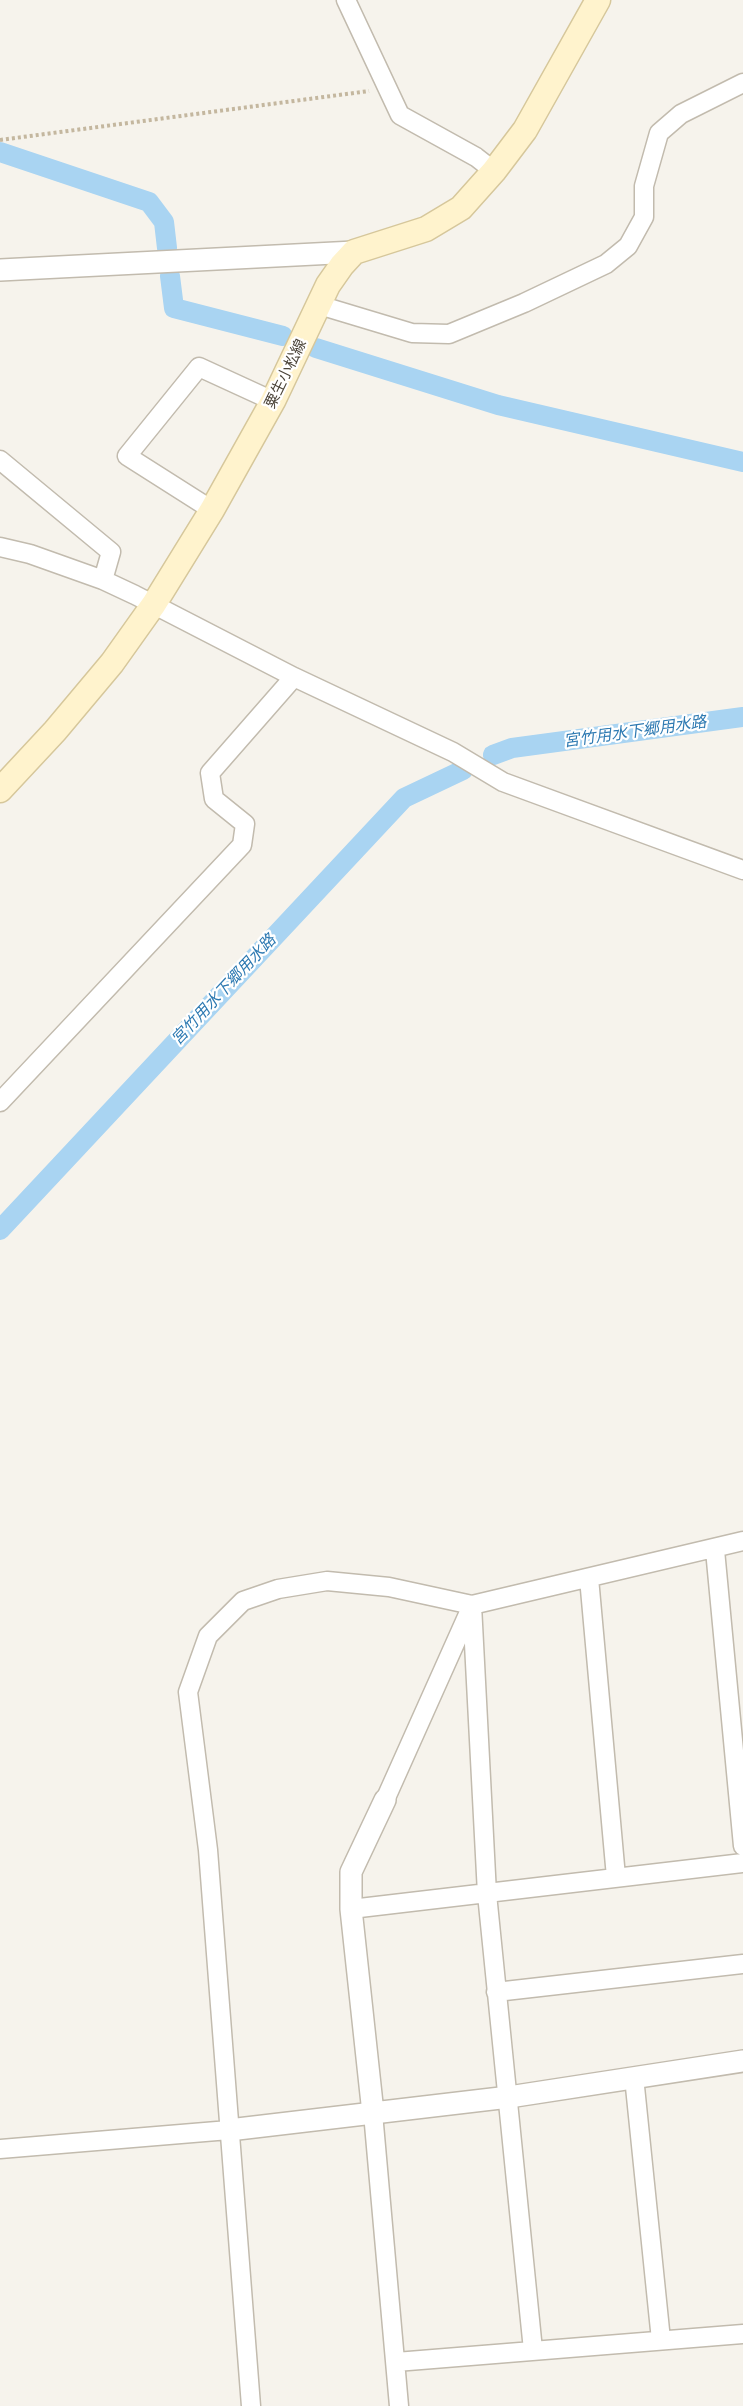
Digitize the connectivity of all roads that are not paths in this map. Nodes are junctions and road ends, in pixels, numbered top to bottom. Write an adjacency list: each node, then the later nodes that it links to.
1 (346, 0): 4 (street)
2 (598, 0): 4 (main road)
3 (743, 83): 7 (street)
4 (494, 171): 5 (main road)
5 (354, 252): 6 (street); 7 (main road, 粟生小松線)
6 (0, 270)
7 (319, 305): 8 (main road, 粟生小松線)
8 (273, 401): 10 (main road, 粟生小松線); 10 (street)
9 (0, 460): 12 (street)
10 (212, 510): 13 (main road, 粟生小松線)
11 (0, 547): 12 (street)
12 (103, 580): 13 (street)
13 (154, 604): 14 (street); 15 (main road, 粟生小松線)
14 (294, 677): 16 (street); 17 (street)
15 (0, 790)
16 (743, 870)
17 (0, 1102)
18 (743, 1541): 19 (street)
19 (715, 1550): 20 (street); 22 (street)
20 (589, 1578): 21 (street); 26 (street)
21 (472, 1605): 23 (street); 27 (street); 35 (street)
22 (735, 1699): 24 (street)
23 (385, 1800): 28 (street)
24 (743, 1846)
25 (743, 1863): 26 (street)
26 (616, 1877): 27 (street)
27 (487, 1894): 28 (street); 30 (street)
28 (351, 1909): 34 (street)
29 (743, 1964): 30 (street)
30 (496, 1992): 33 (street)
31 (743, 2061): 32 (street)
32 (634, 2077): 33 (street); 38 (street)
33 (509, 2097): 34 (street); 39 (street)
34 (373, 2113): 35 (street); 40 (street)
35 (229, 2130): 36 (street); 41 (street)
36 (0, 2149)
37 (743, 2334): 38 (street)
38 (661, 2340): 39 (street)
39 (533, 2350): 40 (street)
40 (396, 2362): 42 (street)
41 (251, 2406)
42 (399, 2406)

